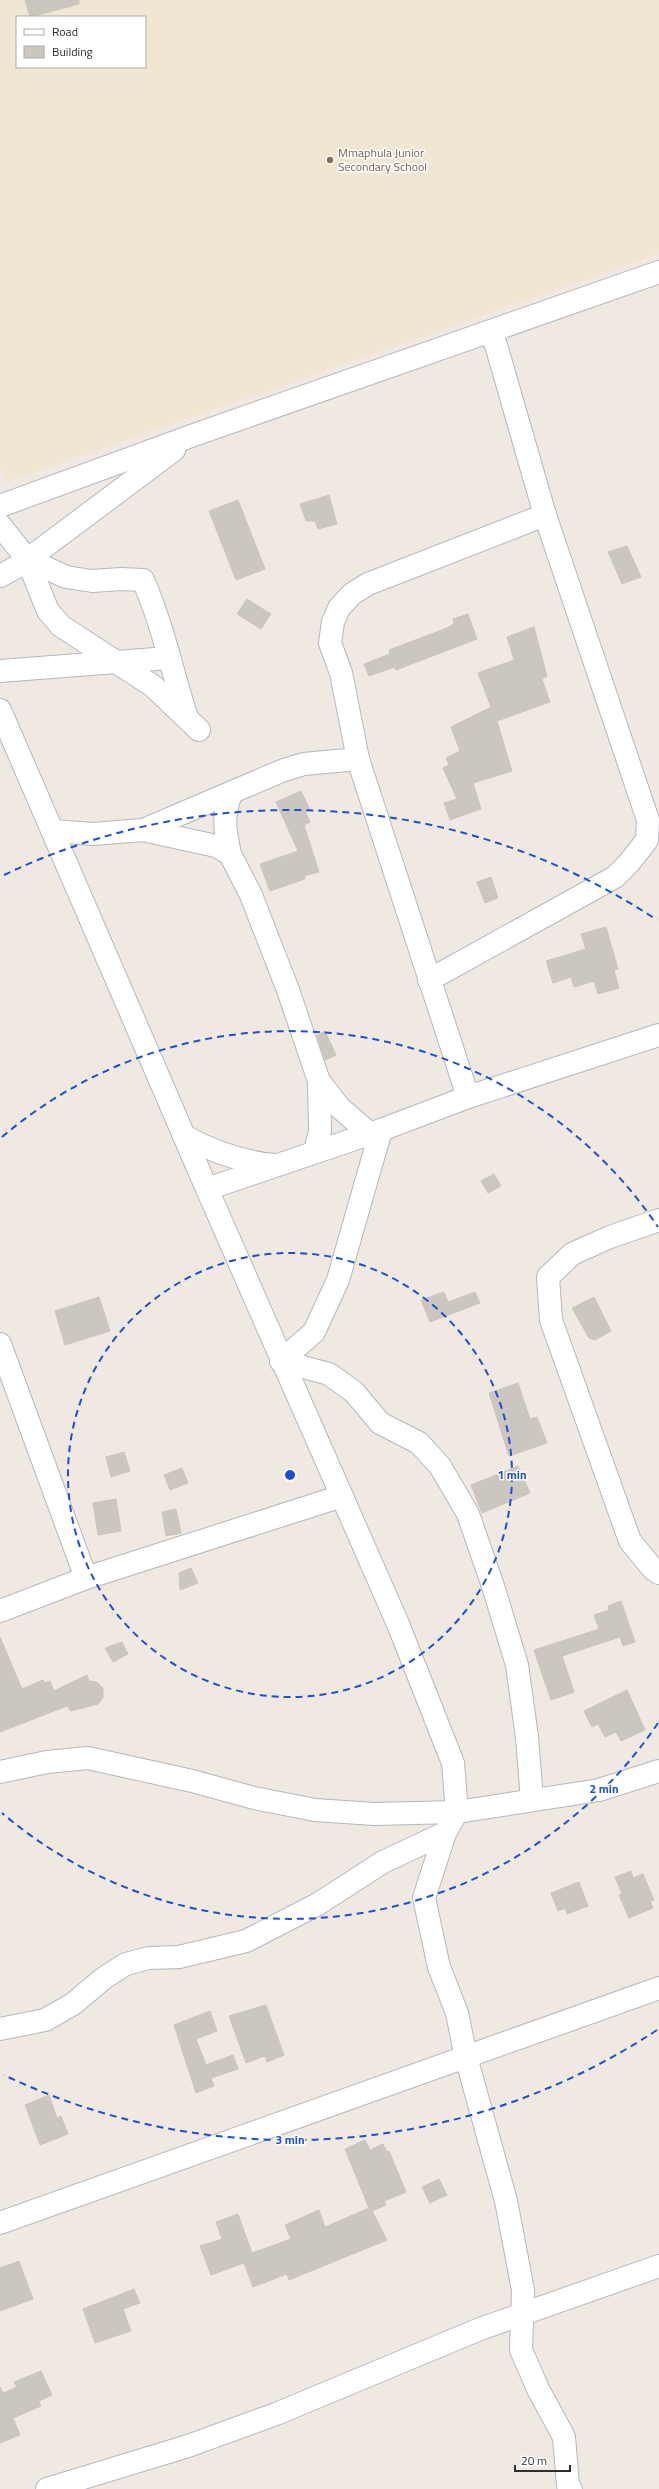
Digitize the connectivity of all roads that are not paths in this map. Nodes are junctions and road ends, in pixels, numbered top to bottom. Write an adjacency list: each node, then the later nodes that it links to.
1 (659, 272): 2 (street)
2 (490, 332): 3 (street); 5 (street)
3 (194, 435): 4 (street); 7 (street)
4 (0, 506)
5 (546, 515): 13 (street); 18 (street)
6 (0, 525): 7 (street)
7 (27, 559): 8 (street); 9 (street); 10 (street)
8 (0, 576)
9 (168, 658): 10 (street); 10 (street)
10 (120, 663): 11 (street)
11 (0, 672)
12 (0, 710): 16 (street)
13 (358, 759): 14 (street); 18 (street)
14 (231, 794): 15 (street); 17 (street)
15 (143, 830): 16 (street); 17 (street)
16 (53, 831): 23 (street)
17 (230, 854): 20 (street)
18 (429, 980): 21 (street)
19 (659, 1035): 21 (street)
20 (319, 1082): 22 (street); 24 (street)
21 (468, 1097): 22 (street)
22 (376, 1132): 24 (street); 29 (street)
23 (184, 1136): 25 (street); 26 (street)
24 (316, 1152): 25 (street)
25 (277, 1165): 26 (street)
26 (207, 1189): 29 (street)
27 (659, 1220): 31 (street)
28 (0, 1344): 32 (street)
29 (281, 1362): 30 (street); 36 (street)
30 (342, 1496): 32 (street); 37 (street)
31 (659, 1573)
32 (86, 1578): 33 (street)
33 (0, 1611)
34 (659, 1771): 36 (street)
35 (0, 1772): 37 (street)
36 (532, 1800): 37 (street)
37 (457, 1812): 38 (street)
38 (445, 1833): 40 (street); 41 (street)
39 (659, 1988): 41 (street)
40 (0, 2029)
41 (466, 2057): 42 (street); 44 (street)
42 (0, 2223)
43 (659, 2266): 44 (street)
44 (522, 2314): 45 (street); 46 (street)
45 (47, 2489)
46 (571, 2489)

